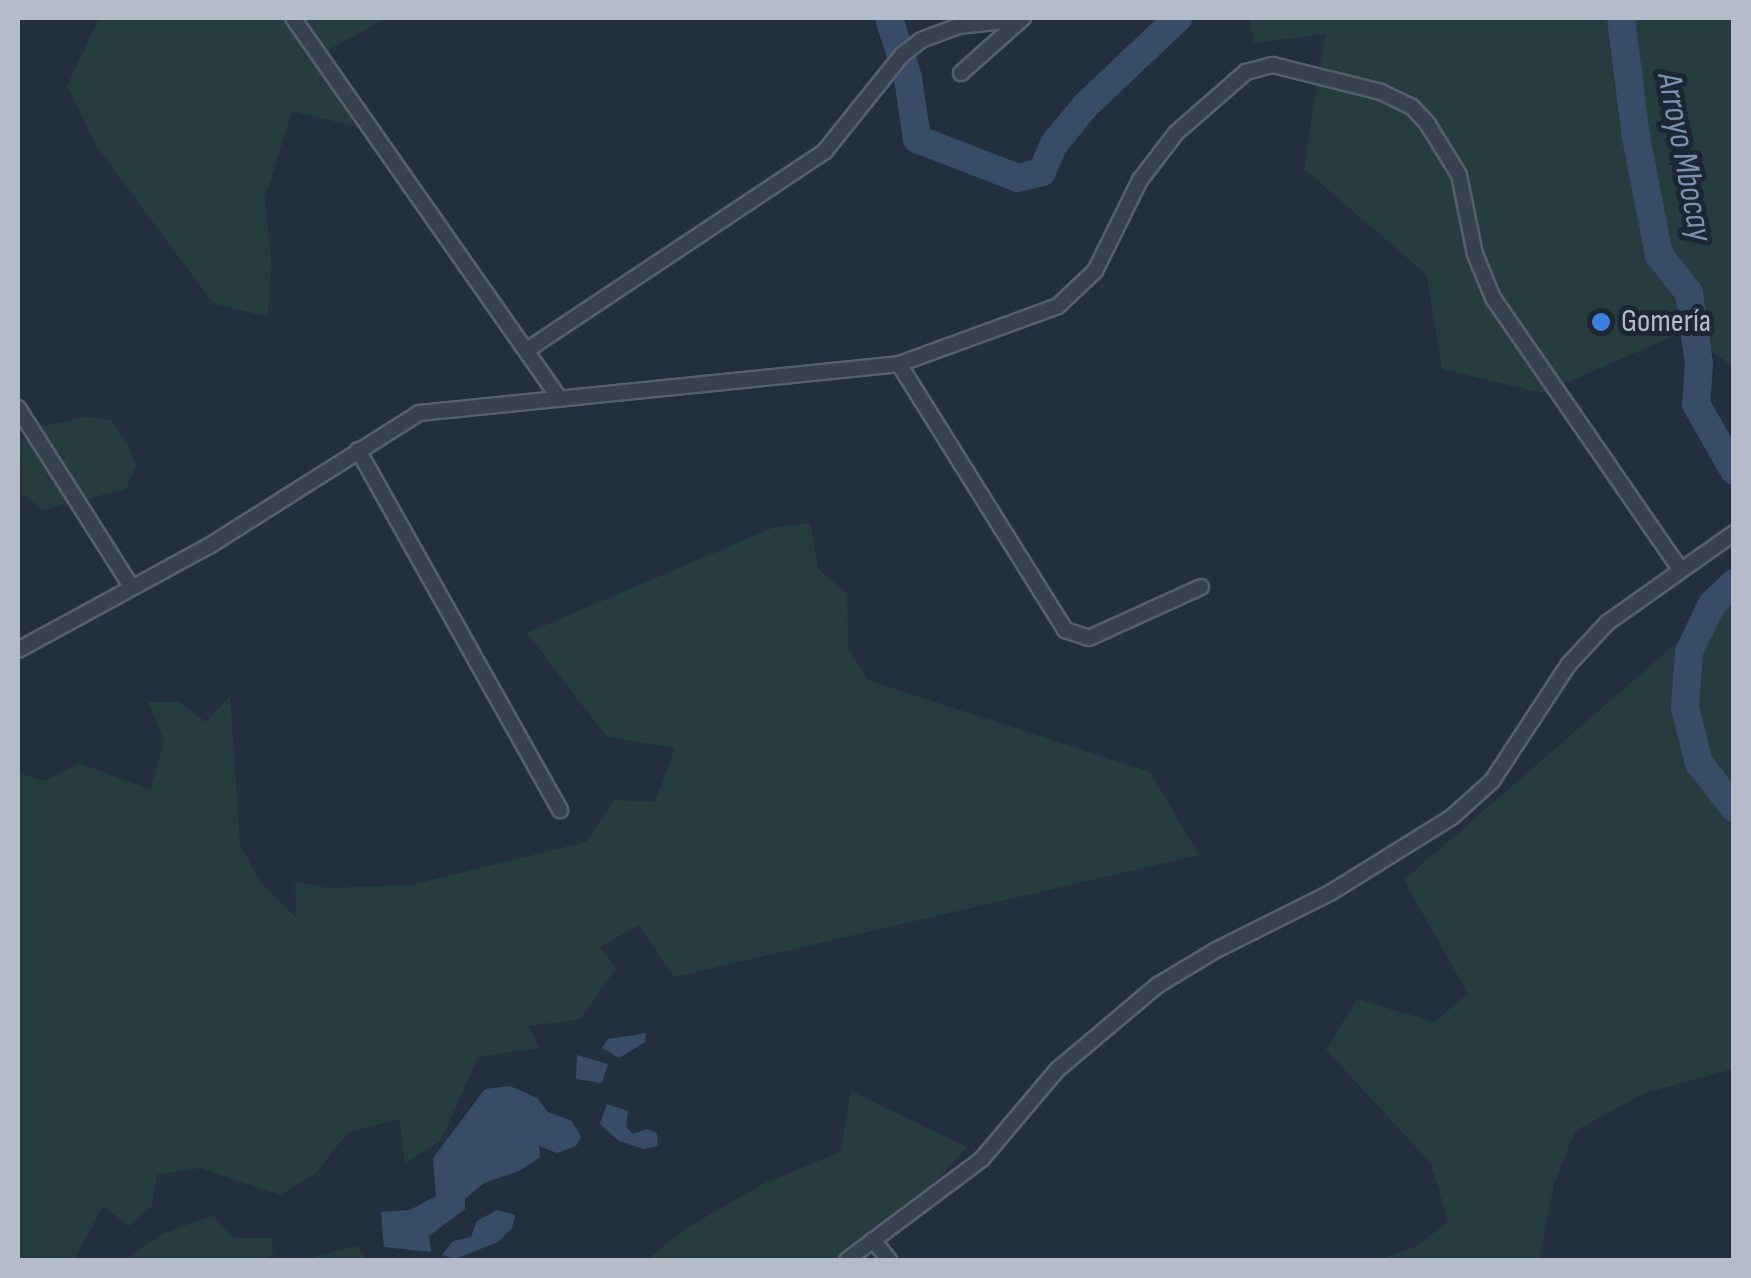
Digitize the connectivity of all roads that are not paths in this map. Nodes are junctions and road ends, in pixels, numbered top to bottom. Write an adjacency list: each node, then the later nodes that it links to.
1 (293, 18): 4 (street)
2 (1023, 18): 3 (street); 4 (street)
3 (960, 73)
4 (527, 350): 6 (street)
5 (898, 364): 6 (street); 10 (street); 12 (street)
6 (560, 399): 8 (street)
7 (18, 408): 11 (street)
8 (358, 450): 11 (street); 14 (street)
9 (1734, 533): 10 (street)
10 (1680, 569): 15 (street)
11 (132, 586): 13 (street)
12 (1201, 587)
13 (18, 650)
14 (560, 810)
15 (873, 1240): 16 (street); 17 (street)
16 (846, 1260)
17 (889, 1260)

